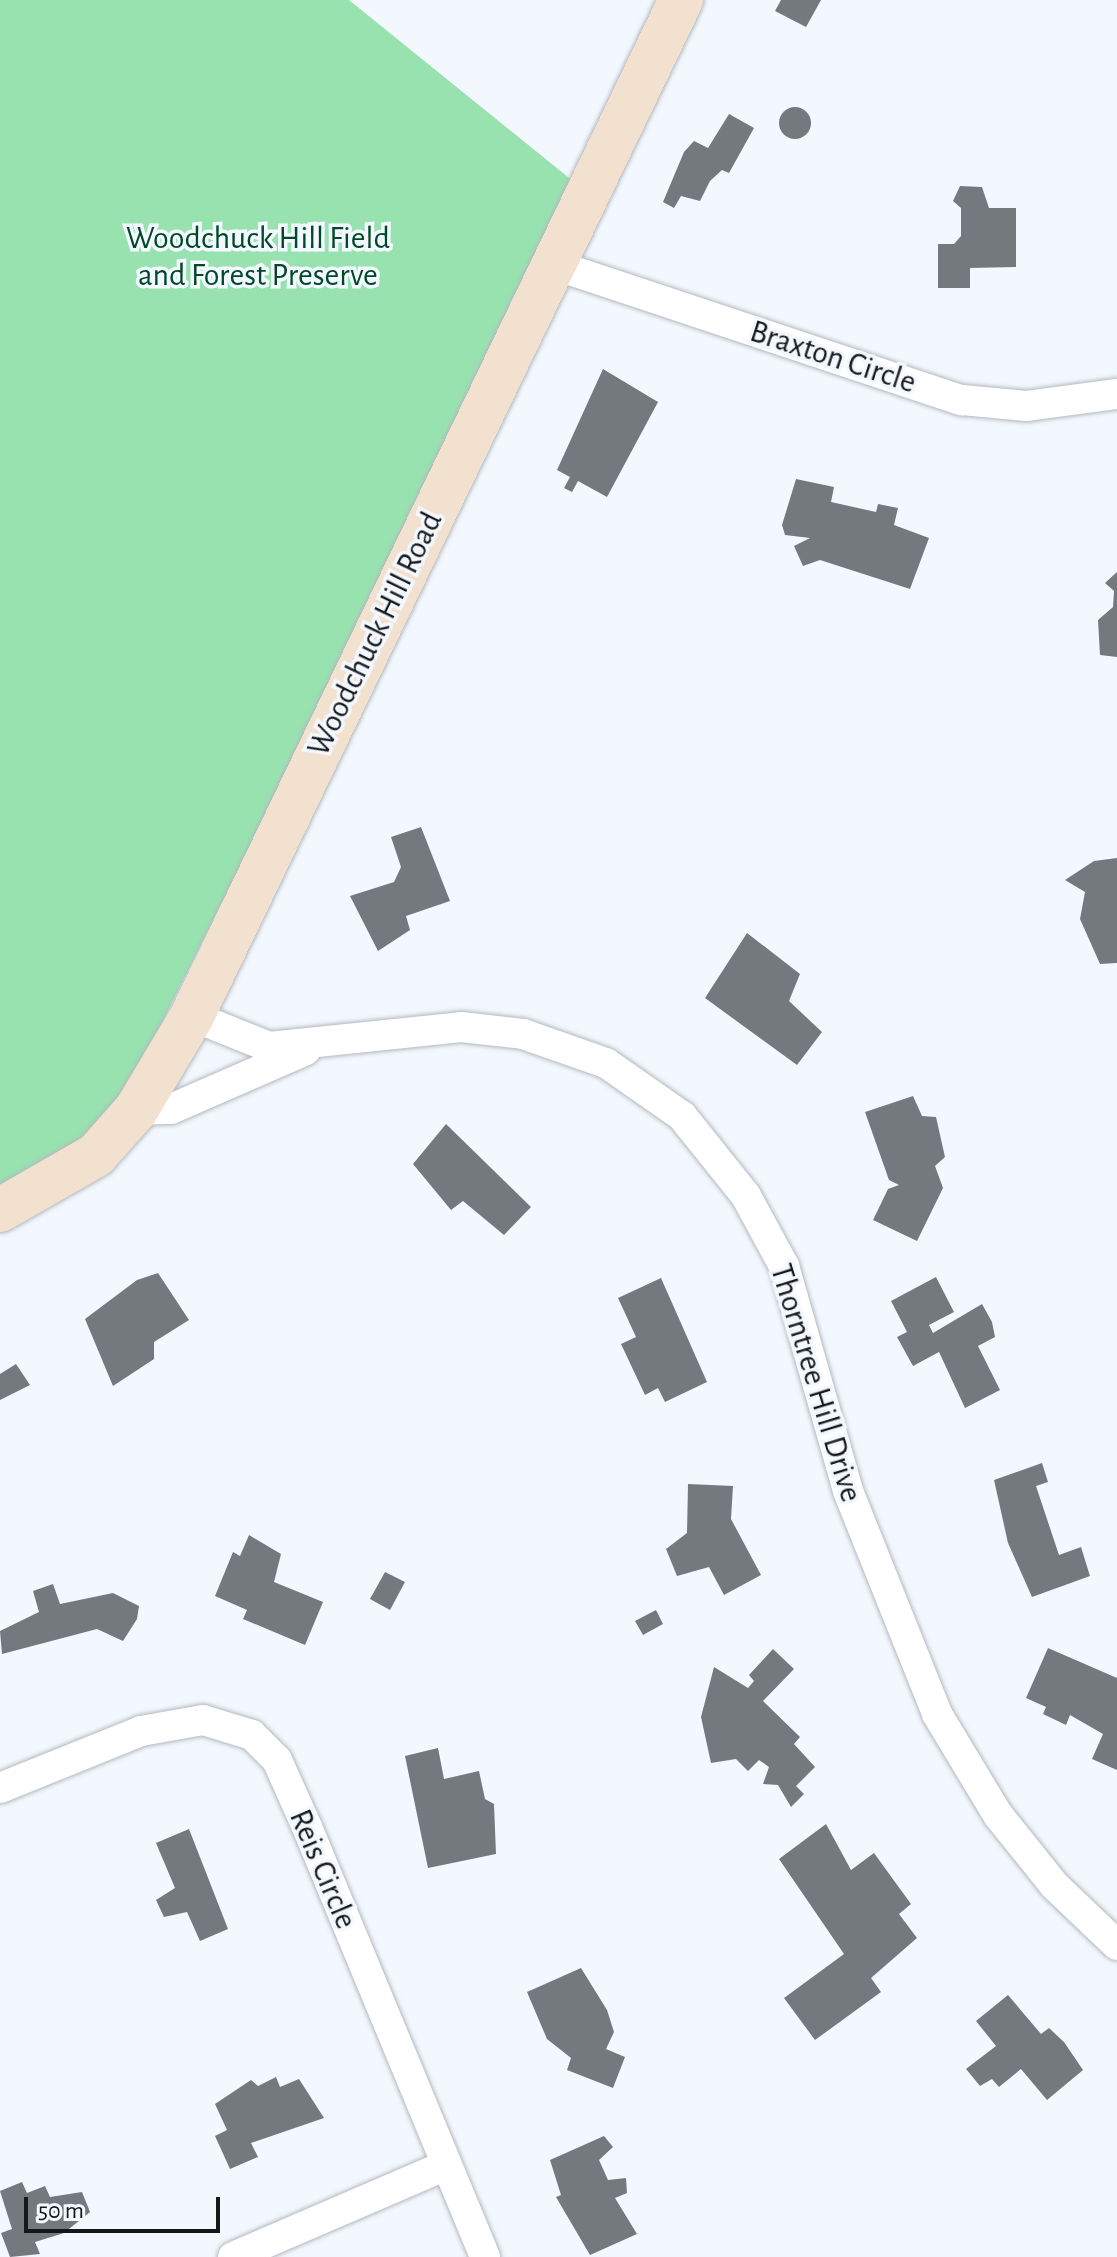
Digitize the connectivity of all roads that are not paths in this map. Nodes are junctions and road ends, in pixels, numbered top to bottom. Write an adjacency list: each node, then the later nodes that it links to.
1 (681, 0): 2 (street, Woodchuck Hill Road)
2 (555, 265): 3 (street, Braxton Circle); 4 (street, Woodchuck Hill Road)
3 (1117, 394)
4 (192, 1016): 5 (street, Thorntree Hill Drive); 6 (street, Woodchuck Hill Road)
5 (313, 1047): 6 (street, Thorntree Hill Drive); 9 (street, Thorntree Hill Drive)
6 (136, 1110): 7 (street, Woodchuck Hill Road)
7 (0, 1210)
8 (0, 1788): 10 (street, Reis Circle)
9 (1117, 1945)
10 (444, 2166): 11 (street); 12 (street, Reis Circle)
11 (233, 2257)
12 (485, 2257)

